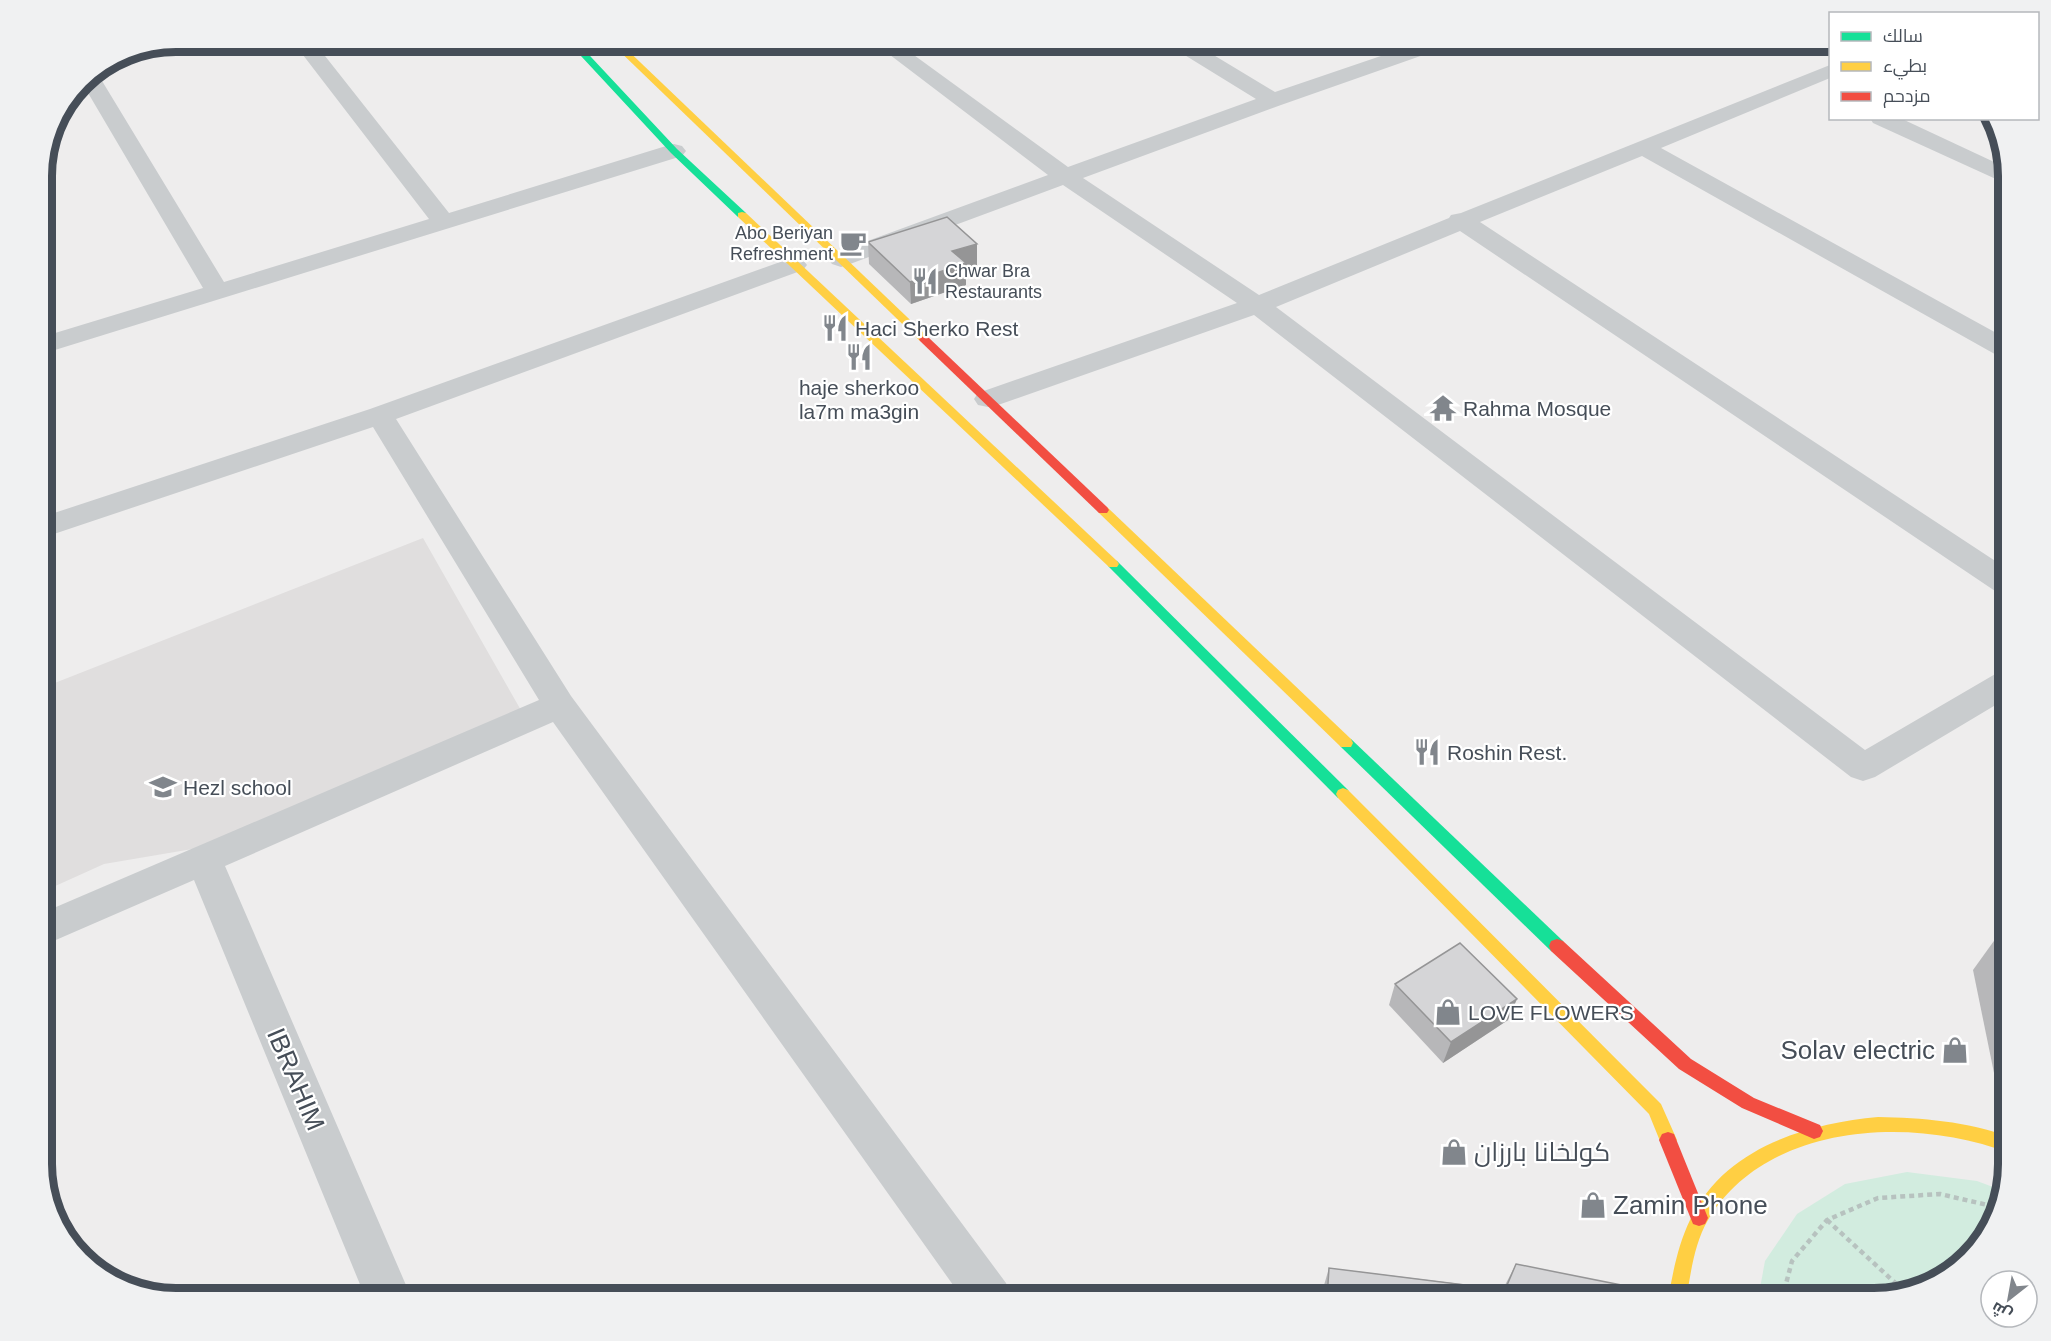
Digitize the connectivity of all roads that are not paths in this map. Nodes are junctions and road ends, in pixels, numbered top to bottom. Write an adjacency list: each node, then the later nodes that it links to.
1 (1194, 52): 11 (street)
2 (1412, 52): 11 (street)
3 (312, 53): 18 (street)
4 (582, 53): 14 (main road)
5 (625, 53): 19 (main road)
6 (897, 53): 16 (street)
7 (1829, 71): 8 (street)
8 (1805, 83): 10 (street); 13 (street)
9 (94, 84): 21 (street)
10 (1829, 95)
11 (1273, 100): 16 (street)
12 (1885, 120): 15 (street)
13 (1642, 147): 17 (street); 24 (street)
14 (674, 152): 18 (street); 20 (main road)
15 (1998, 173)
16 (1066, 177): 19 (street); 22 (street)
17 (1460, 220): 22 (street); 28 (street)
18 (444, 222): 21 (street)
19 (841, 259): 25 (main road)
20 (794, 265): 26 (street); 35 (main road)
21 (217, 291): 23 (street)
22 (1257, 305): 25 (street); 29 (street)
23 (53, 343)
24 (1998, 345)
25 (988, 399): 33 (main road)
26 (380, 415): 27 (street); 30 (street)
27 (53, 524)
28 (1998, 578)
29 (1998, 688)
30 (559, 705): 31 (street); 37 (street)
31 (204, 859): 32 (street); 36 (street, IBRAHIM)
32 (53, 925)
33 (1814, 1131): 34 (main road); 35 (main road)
34 (1998, 1141)
35 (1699, 1218): 38 (main road)
36 (384, 1288)
37 (982, 1288)
38 (1677, 1288)

